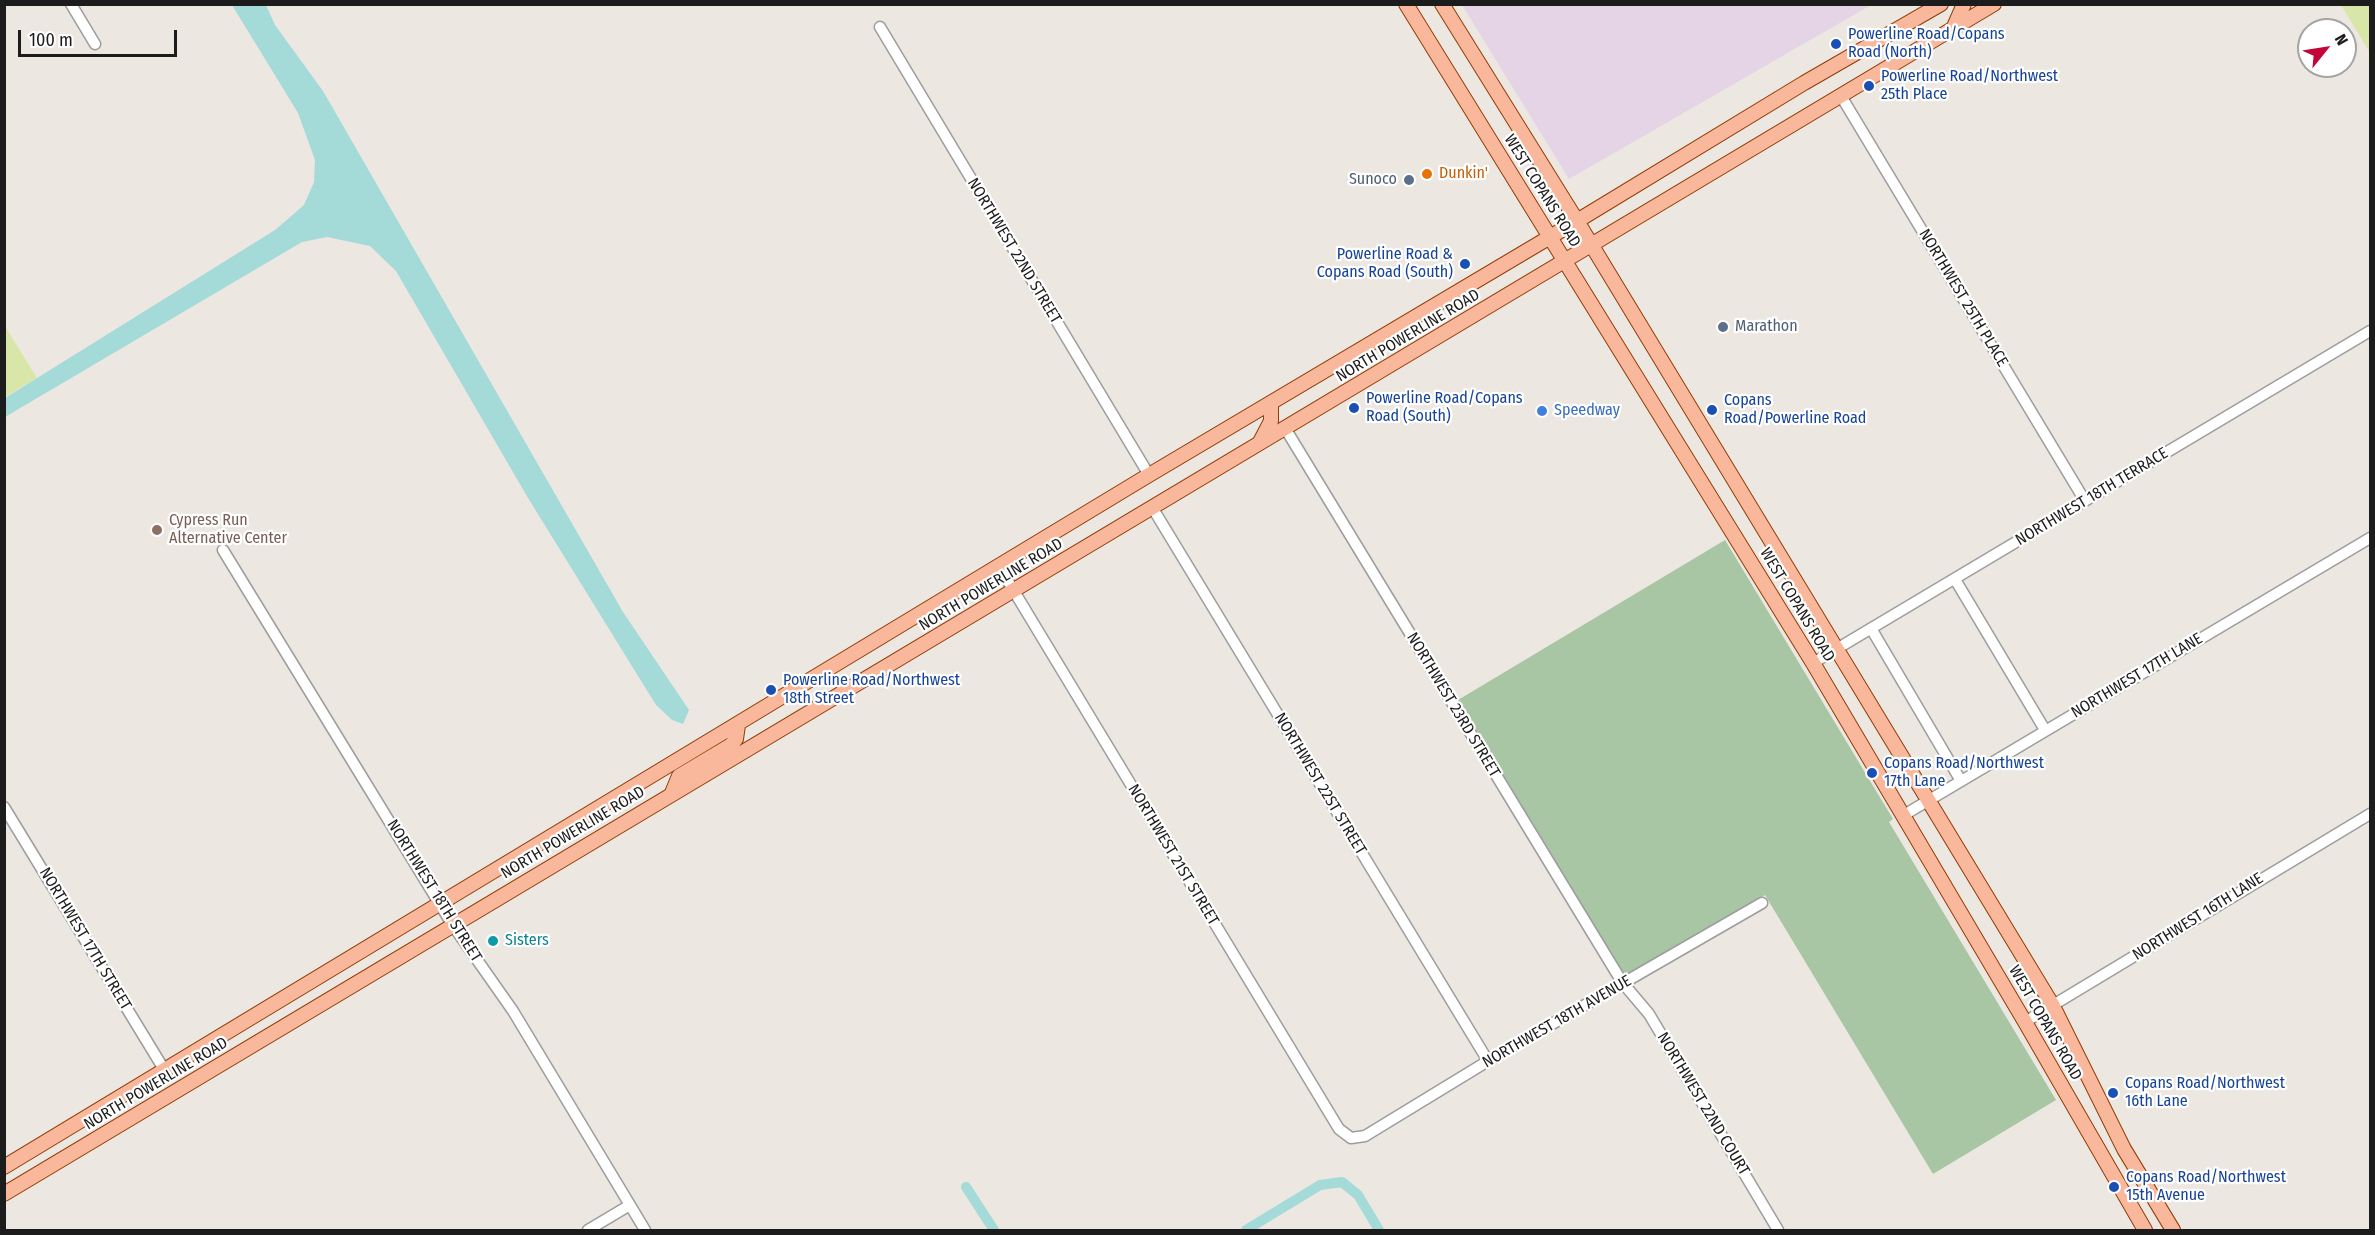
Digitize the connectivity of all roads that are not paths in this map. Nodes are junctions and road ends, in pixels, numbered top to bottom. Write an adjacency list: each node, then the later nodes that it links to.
1 (71, 4): 9 (street)
2 (1406, 4): 12 (main road, WEST COPANS ROAD)
3 (1442, 4): 11 (main road, WEST COPANS ROAD)
4 (1941, 4): 11 (main road, NORTH POWERLINE ROAD)
5 (1964, 4): 8 (main road)
6 (1994, 4): 8 (main road, NORTH POWERLINE ROAD)
7 (879, 27): 19 (street, NORTHWEST 22ND STREET)
8 (1953, 29): 10 (main road, NORTH POWERLINE ROAD)
9 (95, 44)
10 (1841, 96): 13 (main road, NORTH POWERLINE ROAD); 20 (street, NORTHWEST 25TH PLACE)
11 (1577, 221): 12 (main road, NORTH POWERLINE ROAD); 13 (main road, WEST COPANS ROAD)
12 (1550, 235): 14 (main road, WEST COPANS ROAD); 16 (main road, NORTH POWERLINE ROAD)
13 (1592, 247): 14 (main road, NORTH POWERLINE ROAD); 28 (main road, WEST COPANS ROAD)
14 (1566, 261): 17 (main road, NORTH POWERLINE ROAD); 29 (main road, WEST COPANS ROAD)
15 (2370, 331): 20 (street, NORTHWEST 18TH TERRACE)
16 (1271, 404): 18 (main road); 19 (main road, NORTH POWERLINE ROAD)
17 (1285, 428): 18 (main road, NORTH POWERLINE ROAD); 41 (street, NORTHWEST 23RD STREET)
18 (1259, 444): 21 (main road, NORTH POWERLINE ROAD)
19 (1149, 475): 24 (main road, NORTH POWERLINE ROAD)
20 (2085, 501): 25 (street, NORTHWEST 18TH TERRACE)
21 (1152, 507): 26 (main road, NORTH POWERLINE ROAD); 45 (street, NORTHWEST 22ST STREET)
22 (2370, 538): 31 (street, NORTHWEST 17TH LANE)
23 (223, 550): 39 (street, NORTHWEST 18TH STREET)
24 (1000, 568): 26 (street, NORTHWEST 21ST STREET); 30 (main road, NORTH POWERLINE ROAD)
25 (1956, 581): 27 (street, NORTHWEST 18TH TERRACE); 31 (street)
26 (1013, 590): 33 (main road, NORTH POWERLINE ROAD); 49 (street, NORTHWEST 21ST STREET)
27 (1872, 630): 28 (street, NORTHWEST 18TH TERRACE); 32 (street)
28 (1837, 650): 29 (street, NORTHWEST 18TH TERRACE); 34 (main road, WEST COPANS ROAD)
29 (1813, 663): 37 (main road, WEST COPANS ROAD)
30 (738, 725): 33 (main road); 39 (main road, NORTH POWERLINE ROAD)
31 (2045, 730): 32 (street, NORTHWEST 17TH LANE)
32 (1961, 781): 34 (street, NORTHWEST 17TH LANE)
33 (672, 793): 40 (main road, NORTH POWERLINE ROAD)
34 (1928, 800): 37 (street, NORTHWEST 17TH LANE); 42 (main road, WEST COPANS ROAD)
35 (4, 807): 46 (street, NORTHWEST 17TH STREET)
36 (2370, 814): 42 (street, NORTHWEST 16TH LANE)
37 (1904, 815): 43 (main road, WEST COPANS ROAD)
38 (1762, 903): 41 (street, NORTHWEST 18TH AVENUE)
39 (439, 904): 40 (street, NORTHWEST 18TH STREET); 44 (main road, NORTH POWERLINE ROAD)
40 (452, 924): 47 (main road, NORTH POWERLINE ROAD); 52 (street, NORTHWEST 18TH STREET)
41 (1622, 982): 45 (street, NORTHWEST 18TH AVENUE); 55 (street, NORTHWEST 22ND COURT)
42 (2053, 1006): 43 (street, NORTHWEST 16TH LANE); 57 (main road, WEST COPANS ROAD)
43 (2025, 1022): 56 (main road, WEST COPANS ROAD)
44 (192, 1055): 46 (main road, NORTH POWERLINE ROAD); 47 (main road)
45 (1488, 1061): 49 (street, NORTHWEST 18TH AVENUE)
46 (165, 1071): 48 (main road); 50 (main road, NORTH POWERLINE ROAD)
47 (176, 1092): 48 (main road, NORTH POWERLINE ROAD)
48 (147, 1109): 51 (main road, NORTH POWERLINE ROAD)
49 (1351, 1138)
50 (4, 1167)
51 (4, 1194)
52 (630, 1205): 53 (street); 54 (street, NORTHWEST 18TH STREET)
53 (588, 1230)
54 (645, 1230)
55 (1778, 1230)
56 (2145, 1230)
57 (2173, 1230)

